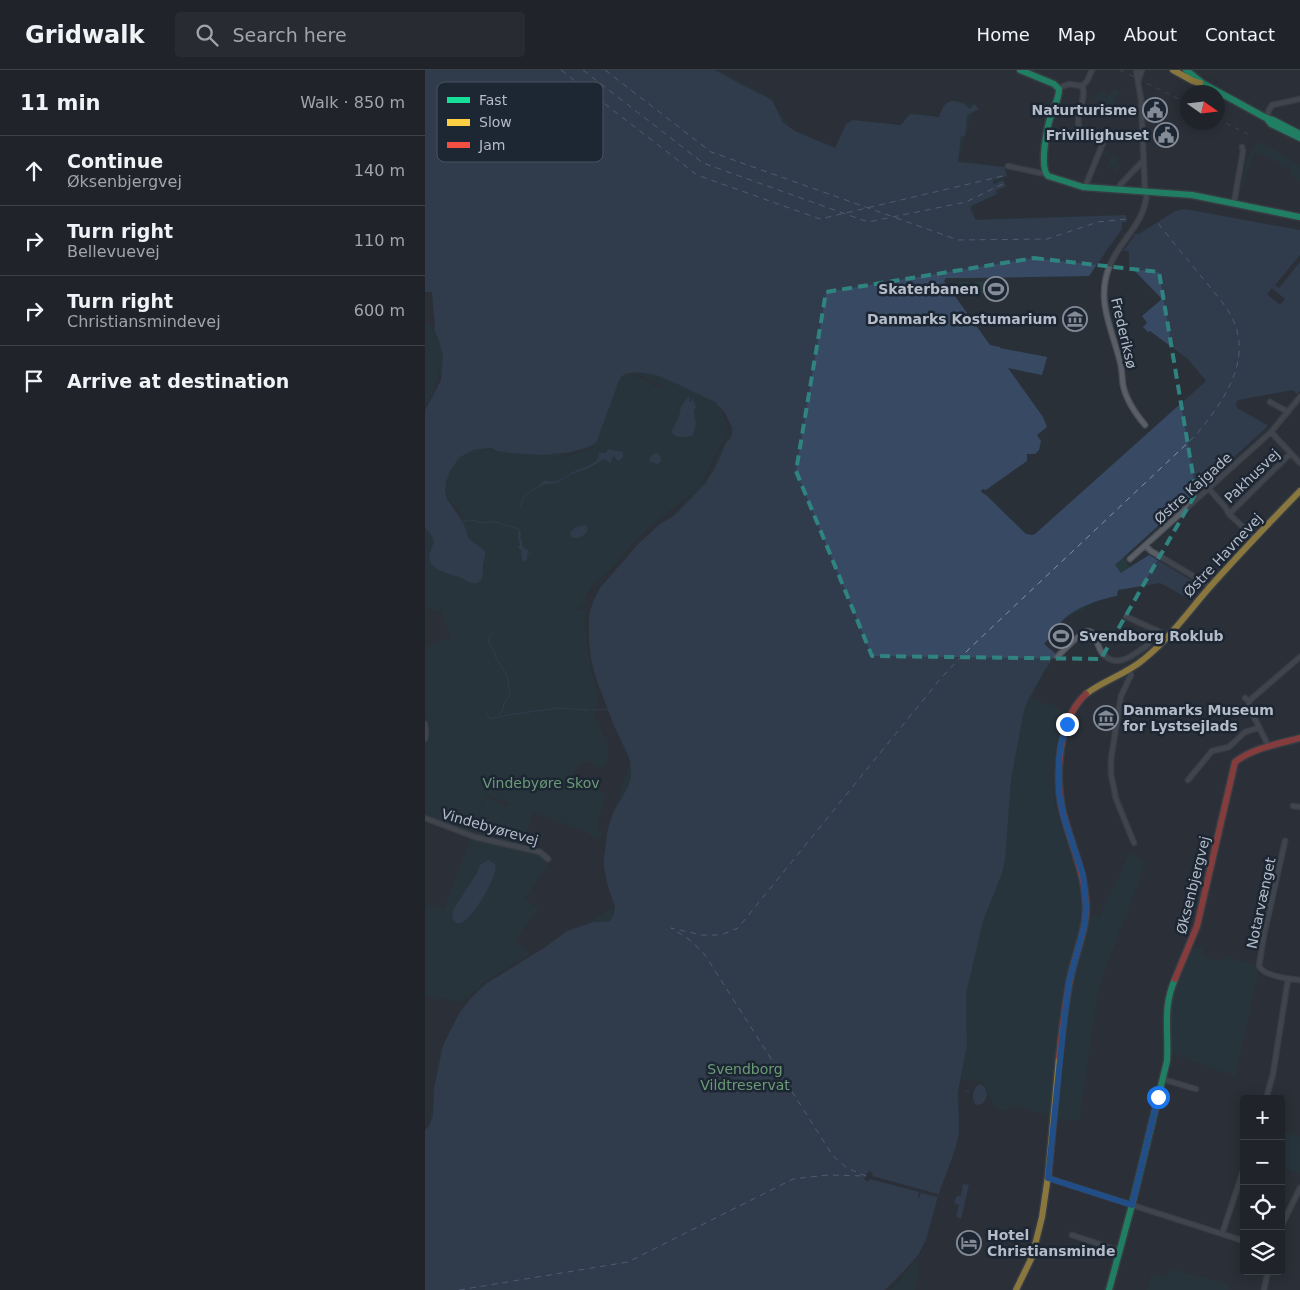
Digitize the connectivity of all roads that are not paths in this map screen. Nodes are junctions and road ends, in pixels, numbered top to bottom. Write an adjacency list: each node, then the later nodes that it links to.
1 (1020, 70): 10 (street)
2 (1091, 70): 9 (street)
3 (1136, 70): 7 (street, Frederiksø)
4 (1142, 70): 7 (street)
5 (1173, 70): 8 (street)
6 (1186, 70): 8 (street)
7 (1138, 82): 17 (street, Frederiksø)
8 (1206, 85)
9 (1082, 86): 10 (street); 20 (street)
10 (1059, 88): 19 (street)
11 (1225, 95): 13 (street)
12 (1300, 99): 13 (street)
13 (1267, 118): 14 (street); 15 (street)
14 (1300, 134)
15 (1300, 138)
16 (1242, 147): 23 (street)
17 (1142, 163): 21 (street); 22 (street, Frederiksø)
18 (1008, 166): 19 (street)
19 (1045, 172): 20 (street)
20 (1085, 187): 21 (street)
21 (1119, 190): 22 (street)
22 (1146, 191): 23 (street); 28 (street, Frederiksø)
23 (1234, 203): 24 (street)
24 (1300, 217)
25 (1300, 397): 27 (street, Østre Kajgade)
26 (1270, 402): 27 (street)
27 (1288, 412): 29 (street, Østre Kajgade)
28 (1145, 424)
29 (1271, 432): 30 (street); 32 (street, Østre Kajgade)
30 (1290, 454): 31 (street); 34 (street, Pakhusvej)
31 (1300, 463)
32 (1209, 489): 34 (street); 36 (street, Østre Kajgade)
33 (1300, 491): 35 (street, Østre Havnevej)
34 (1229, 514): 35 (street)
35 (1255, 538): 38 (street, Østre Havnevej)
36 (1146, 546): 37 (street, Østre Kajgade); 38 (street)
37 (1131, 559)
38 (1210, 586): 41 (street, Østre Havnevej)
39 (1127, 617): 40 (street)
40 (1156, 630): 41 (street); 42 (street)
41 (1166, 637): 44 (street, Østre Havnevej)
42 (1057, 657)
43 (1300, 657): 46 (street)
44 (1129, 670): 55 (street); 62 (street, Østre Havnevej)
45 (425, 724): 48 (street)
46 (1259, 728): 49 (street); 50 (street)
47 (1300, 738): 49 (street, Øksenbjergvej)
48 (425, 739)
49 (1269, 747): 59 (street, Øksenbjergvej)
50 (1188, 780)
51 (1293, 806): 52 (street)
52 (1300, 807)
53 (425, 818): 56 (street, Vindebyørevej)
54 (1285, 841): 57 (street, Notarvænget)
55 (1134, 843)
56 (548, 859)
57 (1288, 978): 58 (street); 61 (street)
58 (1300, 980)
59 (1162, 1079): 60 (street); 65 (street, Øksenbjergvej)
60 (1196, 1089)
61 (1267, 1095)
62 (1048, 1178): 65 (street); 72 (street, Østre Havnevej)
63 (1240, 1180): 67 (street)
64 (1300, 1188): 66 (street)
65 (1132, 1205): 67 (street); 70 (street, Øksenbjergvej)
66 (1285, 1219)
67 (1222, 1234): 69 (street)
68 (1072, 1235): 70 (street)
69 (1240, 1241)
70 (1120, 1251): 73 (street, Øksenbjergvej)
71 (1268, 1275): 74 (street)
72 (1016, 1290)
73 (1109, 1290)
74 (1266, 1290)

